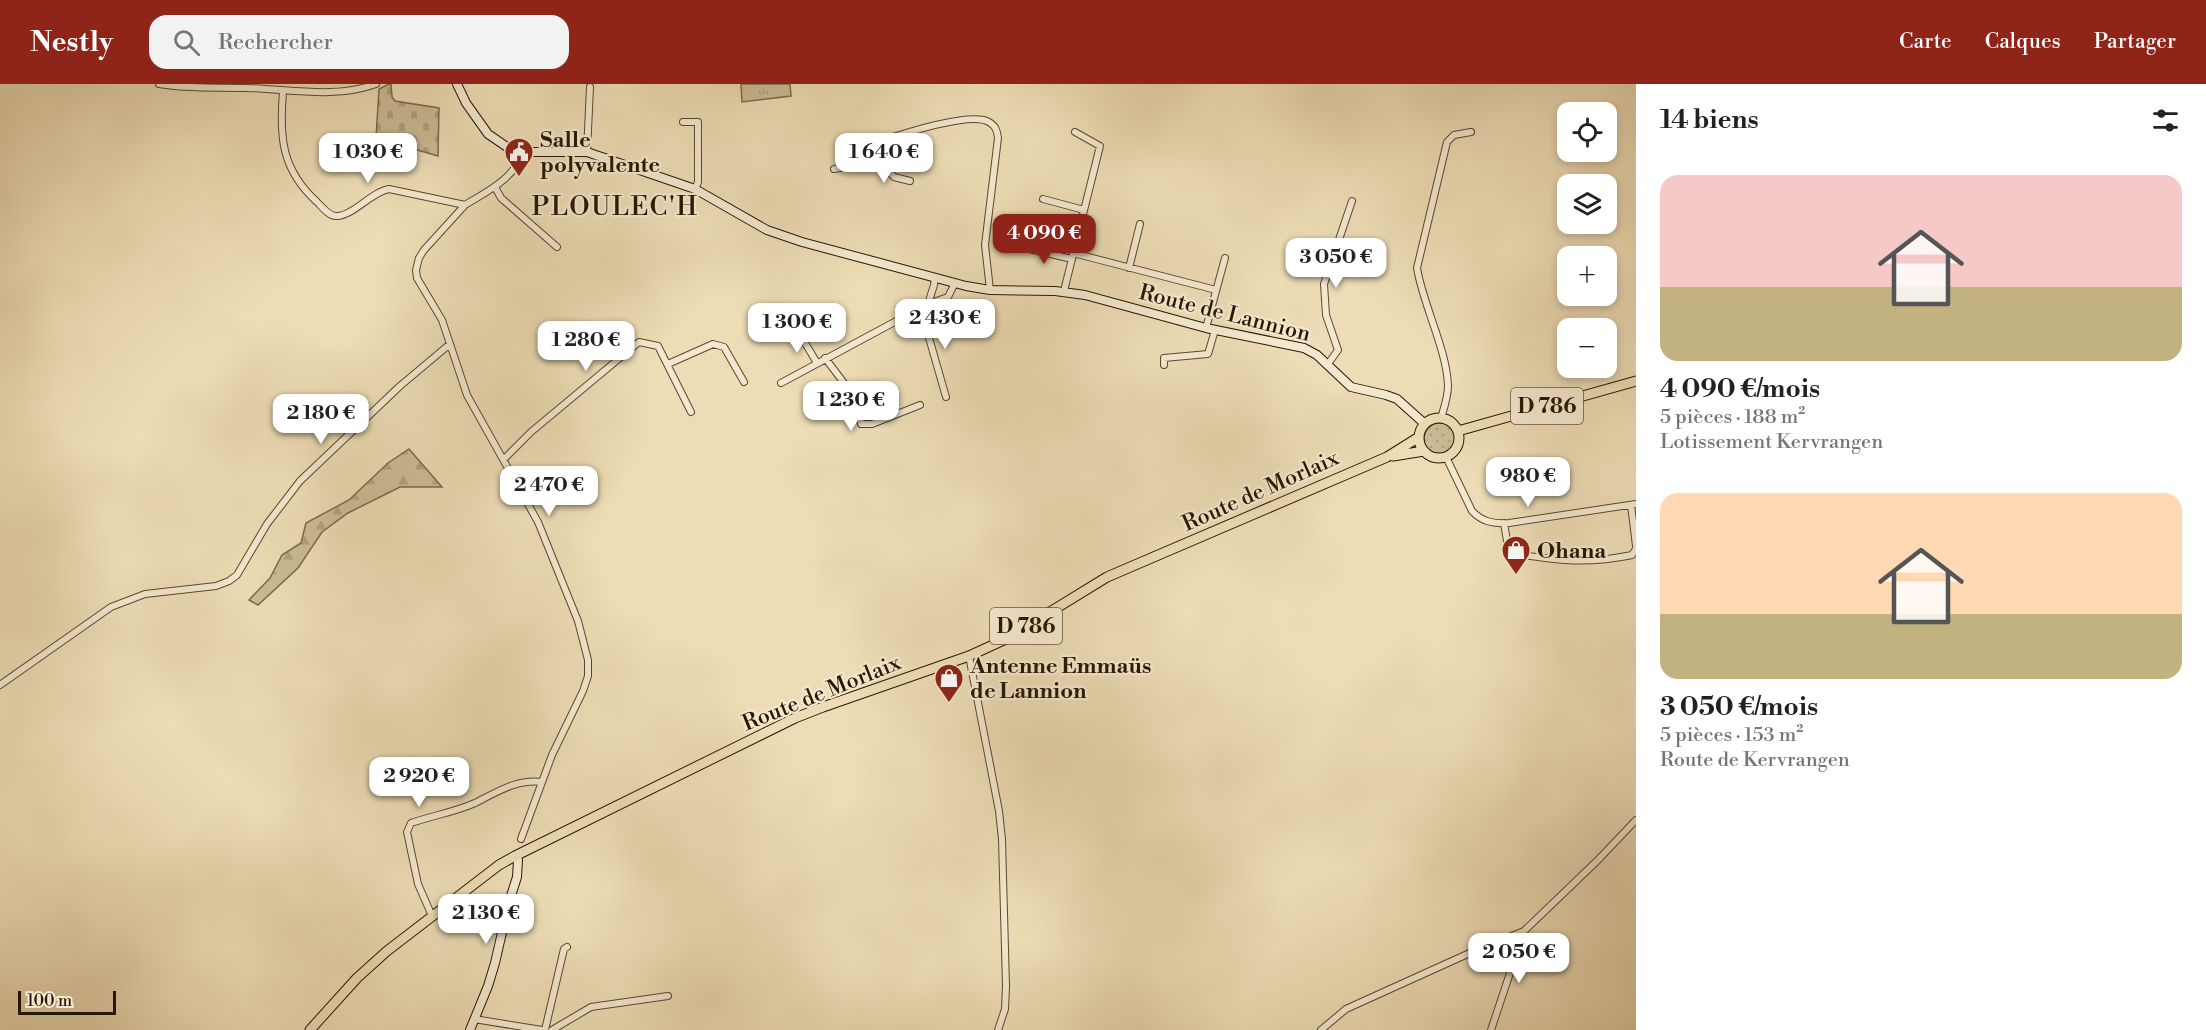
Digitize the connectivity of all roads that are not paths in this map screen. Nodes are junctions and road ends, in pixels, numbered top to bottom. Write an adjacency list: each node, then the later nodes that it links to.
1 (159, 84): 5 (street)
2 (376, 84): 5 (street)
3 (457, 84): 10 (street)
4 (590, 85): 11 (street)
5 (283, 92): 20 (street)
6 (682, 122): 17 (street)
7 (1075, 132): 21 (street)
8 (1472, 132): 49 (street)
9 (878, 142): 12 (street); 13 (street); 30 (street)
10 (522, 152): 11 (street, Route de Lannion); 16 (street)
11 (587, 152): 17 (street, Route de Lannion)
12 (876, 158): 13 (street); 15 (street)
13 (863, 164): 14 (street)
14 (834, 169)
15 (910, 181)
16 (495, 187): 20 (street); 23 (street)
17 (695, 189): 28 (street, Route de Lannion)
18 (1043, 199): 21 (street)
19 (1352, 201): 41 (street)
20 (465, 205): 37 (street)
21 (1084, 210): 25 (street)
22 (1140, 224): 27 (street)
23 (557, 247)
24 (1021, 247): 25 (street)
25 (1072, 256): 27 (street); 32 (street)
26 (1225, 258): 31 (street)
27 (1129, 268): 31 (street)
28 (934, 277): 29 (street, Route de Lannion); 33 (street)
29 (955, 283): 30 (street, Route de Lannion); 33 (street)
30 (990, 290): 32 (street, Route de Lannion)
31 (1216, 290): 35 (street)
32 (1064, 291): 35 (street, Route de Lannion)
33 (928, 304): 34 (street)
34 (921, 310): 38 (street); 46 (street)
35 (1211, 329): 41 (street, Route de Lannion); 42 (street)
36 (798, 331): 39 (street)
37 (450, 344): 56 (street); 61 (street)
38 (825, 358): 39 (street); 47 (street)
39 (817, 363): 45 (street)
40 (668, 364): 44 (street); 48 (street); 56 (street)
41 (1328, 364): 50 (street, Route de Lannion)
42 (1164, 365)
43 (1636, 381): 51 (main road, D 786)
44 (744, 382)
45 (781, 383)
46 (946, 397)
47 (920, 405)
48 (691, 412)
49 (1441, 418): 50 (main road); 51 (main road)
50 (1425, 424): 52 (main road)
51 (1458, 431): 55 (main road)
52 (1419, 437): 53 (main road); 54 (main road, Route de Morlaix / D 786)
53 (1424, 451): 54 (main road, Route de Morlaix / D 786); 55 (main road)
54 (1387, 457): 60 (main road, Route de Morlaix / D 786)
55 (1446, 457): 58 (street)
56 (504, 459): 62 (street)
57 (1634, 504): 58 (street); 59 (street)
58 (1504, 523): 59 (street)
59 (1636, 547)
60 (969, 656): 65 (main road, Route de Morlaix / D 786); 76 (street)
61 (3, 683)
62 (542, 782): 64 (street); 66 (street)
63 (1636, 820): 67 (street)
64 (521, 840)
65 (515, 856): 66 (main road, Route de Morlaix / D 786); 70 (street)
66 (432, 916): 72 (main road, Route de Morlaix / D 786)
67 (1524, 931): 77 (street); 78 (street)
68 (567, 947): 74 (street)
69 (668, 996): 75 (street)
70 (474, 1019): 71 (street); 73 (street)
71 (518, 1029): 74 (street)
72 (310, 1030)
73 (470, 1030)
74 (543, 1030)
75 (552, 1030)
76 (998, 1030)
77 (1321, 1030)
78 (1491, 1030)

